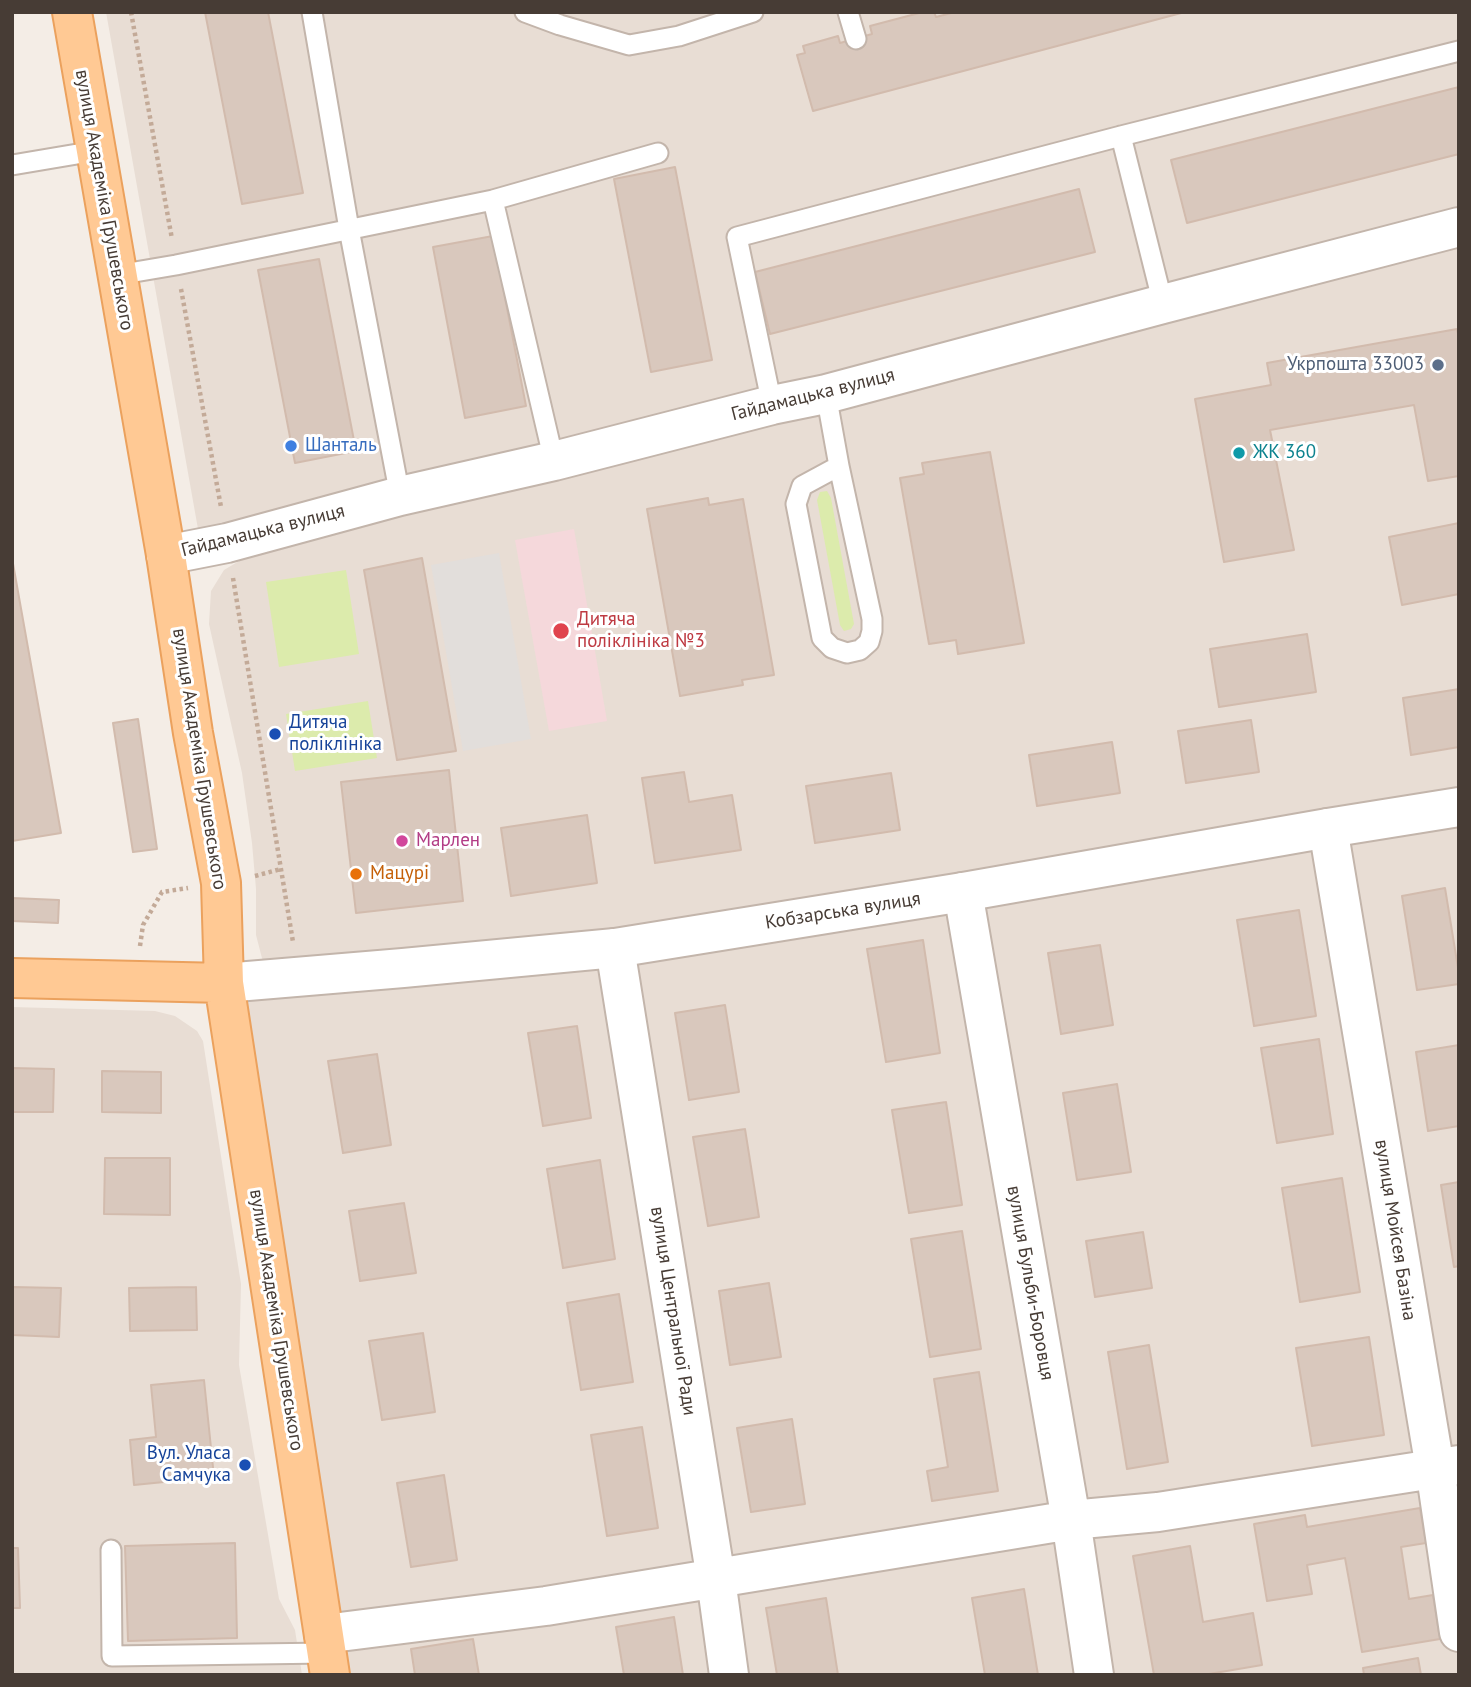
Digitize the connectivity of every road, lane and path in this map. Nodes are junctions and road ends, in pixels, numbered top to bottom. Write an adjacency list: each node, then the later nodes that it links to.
1 (72, 12): 10 (main road, вулиця Академіка Грушевського)
2 (131, 12): 16 (path)
3 (313, 12): 15 (lane)
4 (525, 12): 5 (lane)
5 (753, 12)
6 (848, 12): 7 (lane)
7 (856, 38)
8 (1459, 51): 9 (lane)
9 (1121, 136): 18 (lane); 20 (lane)
10 (95, 151): 12 (lane); 17 (main road, вулиця Академіка Грушевського)
11 (658, 153): 13 (lane)
12 (12, 165)
13 (493, 200): 15 (lane); 21 (lane)
14 (1459, 227): 18 (street, Гайдамацька вулиця)
15 (349, 229): 16 (lane); 23 (lane)
16 (176, 265): 17 (lane); 24 (path)
17 (117, 275): 25 (main road, вулиця Академіка Грушевського)
18 (1163, 304): 19 (street, Гайдамацька вулиця)
19 (825, 394): 20 (street, Гайдамацька вулиця); 22 (lane)
20 (772, 405): 21 (street, Гайдамацька вулиця)
21 (554, 461): 23 (street, Гайдамацька вулиця)
22 (839, 466): 22 (lane)
23 (400, 496): 24 (street, Гайдамацька вулиця)
24 (227, 543): 25 (street, Гайдамацька вулиця); 28 (path)
25 (166, 555): 29 (main road, вулиця Академіка Грушевського)
26 (1459, 807): 27 (street, Кобзарська вулиця)
27 (1328, 828): 30 (street, Кобзарська вулиця); 36 (street, вулиця Мойсея Базіна)
28 (281, 869): 29 (path); 32 (path)
29 (221, 883): 34 (path); 35 (main road, вулиця Академіка Грушевського)
30 (963, 892): 31 (street, Кобзарська вулиця); 37 (street, вулиця Бульби-Боровця)
31 (615, 948): 32 (street, Кобзарська вулиця); 39 (street, вулиця Центральної Ради)
32 (299, 977): 35 (street, Кобзарська вулиця)
33 (12, 978): 34 (main road)
34 (143, 981): 35 (main road)
35 (224, 983): 41 (main road, вулиця Академіка Грушевського)
36 (1447, 1466): 37 (street); 40 (street, вулиця Мойсея Базіна)
37 (1071, 1520): 39 (street); 43 (street, вулиця Бульби-Боровця)
38 (111, 1550): 41 (lane)
39 (716, 1578): 41 (street); 42 (street, вулиця Центральної Ради)
40 (1459, 1632)
41 (327, 1654)
42 (730, 1675)
43 (1094, 1675)

